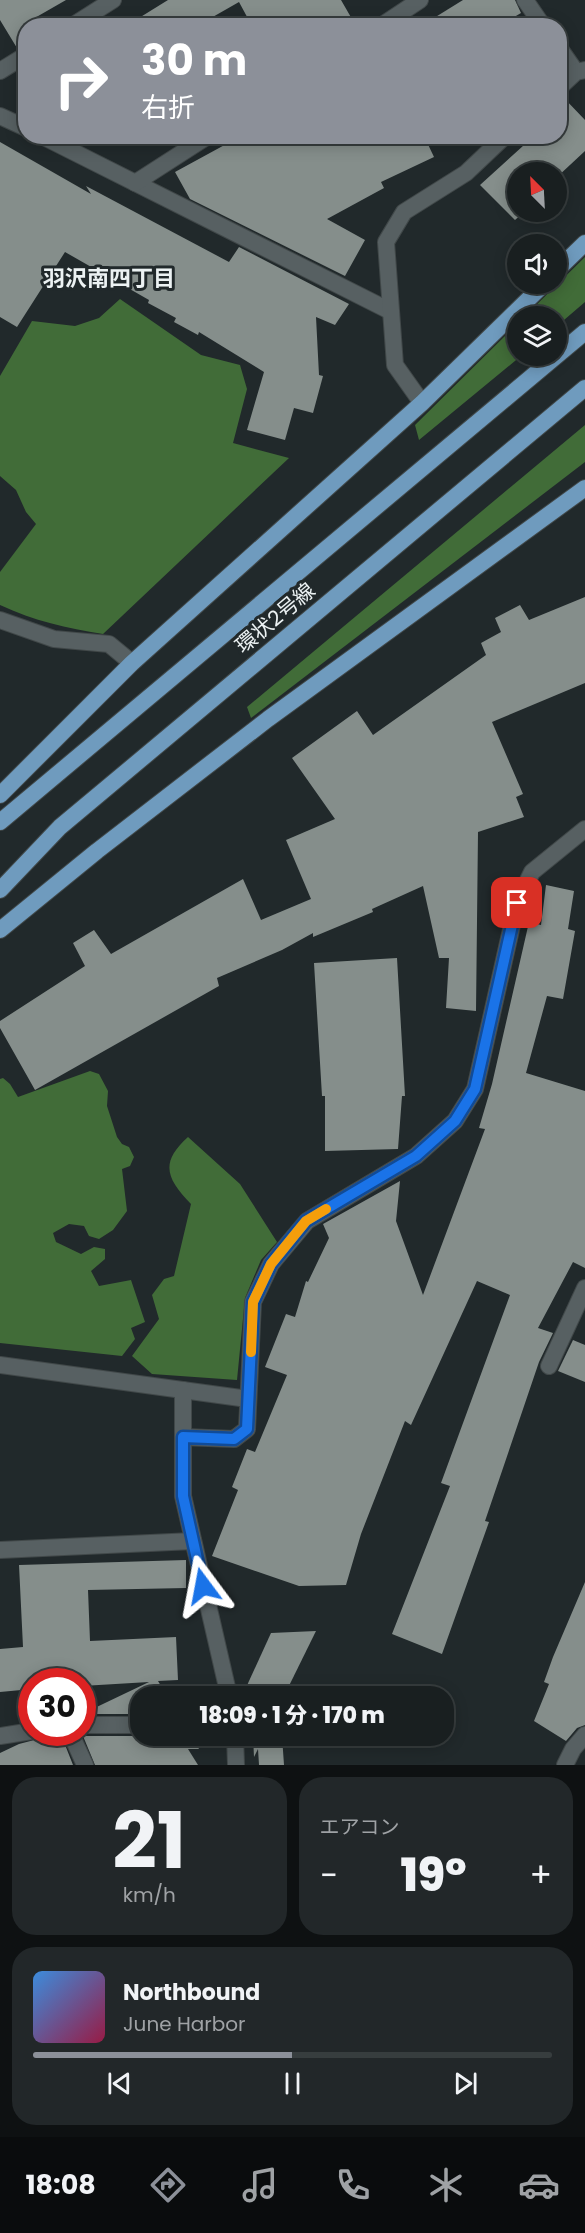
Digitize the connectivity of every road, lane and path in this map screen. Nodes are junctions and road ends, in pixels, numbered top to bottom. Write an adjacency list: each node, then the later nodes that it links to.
1 (113, 0): 4 (street)
2 (420, 0): 5 (street)
3 (525, 0): 6 (street)
4 (85, 18)
5 (393, 18)
6 (537, 18)
7 (567, 57): 10 (street)
8 (18, 60): 9 (street)
9 (0, 71)
10 (580, 71): 11 (street)
11 (567, 81)
12 (0, 116): 13 (street)
13 (18, 124)
14 (58, 144): 17 (street)
15 (196, 144): 17 (street)
16 (496, 144): 21 (street)
17 (135, 183): 21 (street)
18 (585, 243): 19 (main road)
19 (567, 260)
20 (534, 294): 24 (main road)
21 (390, 311): 24 (street)
22 (585, 332): 29 (main road, 環状2号線)
23 (585, 388): 31 (main road, 環状2号線)
24 (422, 403): 27 (main road)
25 (585, 488): 32 (main road)
26 (2, 625): 27 (street)
27 (132, 663): 28 (main road)
28 (0, 795)
29 (0, 822)
30 (585, 829): 38 (street)
31 (0, 890)
32 (0, 930)
33 (585, 1288): 34 (street)
34 (580, 1314): 36 (street)
35 (0, 1365): 37 (street)
36 (549, 1366)
37 (183, 1390): 38 (street); 39 (street)
38 (248, 1399): 39 (street)
39 (183, 1437): 40 (street)
40 (193, 1541): 41 (street); 42 (street)
41 (0, 1550)
42 (226, 1686)
43 (96, 1725): 44 (street)
44 (130, 1725)
45 (18, 1733): 47 (street)
46 (585, 1735): 52 (street)
47 (0, 1736)
48 (76, 1746): 50 (street)
49 (235, 1746): 51 (street)
50 (85, 1765)
51 (236, 1765)
52 (565, 1765)

